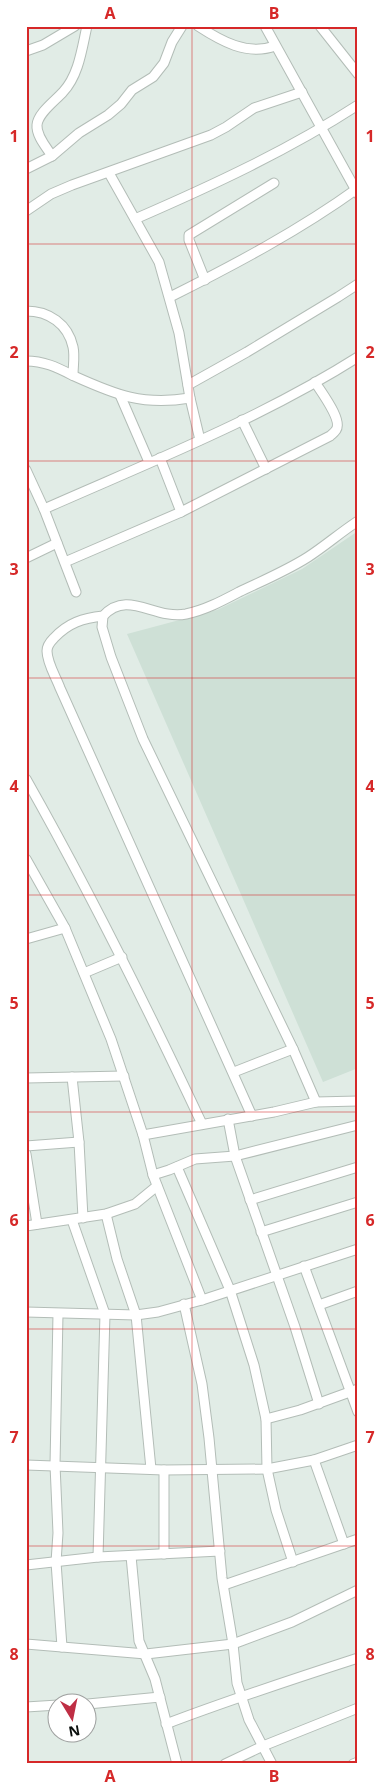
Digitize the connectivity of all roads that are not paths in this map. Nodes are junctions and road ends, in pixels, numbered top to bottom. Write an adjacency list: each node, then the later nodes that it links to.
1 (75, 26): 8 (street)
2 (87, 26): 13 (street)
3 (182, 26): 13 (street)
4 (198, 26): 7 (street)
5 (265, 26): 7 (street)
6 (320, 26): 9 (street)
7 (275, 46): 10 (street)
8 (26, 52)
9 (358, 74)
10 (302, 92): 12 (street); 15 (street)
11 (358, 105): 12 (street)
12 (321, 128): 17 (street); 19 (street)
13 (52, 156): 14 (street)
14 (26, 169)
15 (109, 173): 18 (street); 19 (street)
16 (274, 183): 20 (street)
17 (357, 191): 20 (street)
18 (26, 211)
19 (135, 219): 22 (street)
20 (205, 280): 22 (street)
21 (358, 284): 28 (street)
22 (170, 297): 28 (street)
23 (26, 311): 26 (street)
24 (358, 357): 27 (street)
25 (26, 361): 26 (street)
26 (74, 375): 29 (street)
27 (315, 382): 31 (street); 35 (street)
28 (188, 385): 30 (street)
29 (120, 395): 30 (street); 34 (street)
30 (190, 398): 32 (street)
31 (242, 420): 32 (street); 35 (street)
32 (200, 440): 33 (street)
33 (160, 458): 34 (street); 38 (street)
34 (149, 462): 37 (street)
35 (266, 469): 38 (street)
36 (26, 470): 37 (street)
37 (44, 509): 40 (street)
38 (181, 512): 42 (street)
39 (358, 521): 44 (street)
40 (57, 543): 41 (street); 42 (street)
41 (26, 558)
42 (65, 562): 43 (street)
43 (76, 592)
44 (103, 616): 51 (street); 52 (street)
45 (26, 779): 49 (street)
46 (26, 859): 47 (street)
47 (65, 928): 48 (street); 50 (street)
48 (27, 938)
49 (122, 956): 50 (street); 60 (street)
50 (84, 973): 53 (street)
51 (293, 1049): 52 (street); 57 (street)
52 (234, 1072): 58 (street)
53 (124, 1076): 54 (street); 62 (street)
54 (72, 1077): 55 (street); 63 (street)
55 (26, 1078)
56 (358, 1101): 57 (street)
57 (316, 1102): 58 (street)
58 (252, 1116): 59 (street)
59 (228, 1118): 60 (street); 66 (street)
60 (202, 1124): 62 (street)
61 (358, 1125): 66 (street)
62 (143, 1134): 69 (street)
63 (79, 1142): 64 (street); 74 (street)
64 (26, 1146)
65 (26, 1154): 76 (street)
66 (235, 1156): 67 (street); 71 (street)
67 (177, 1166): 69 (street); 82 (street)
68 (358, 1167): 71 (street)
69 (152, 1175): 70 (street)
70 (157, 1186): 73 (street); 84 (street)
71 (250, 1200): 78 (street)
72 (358, 1202): 78 (street)
73 (106, 1214): 74 (street); 90 (street)
74 (83, 1218): 75 (street)
75 (72, 1220): 76 (street); 89 (street)
76 (37, 1224): 77 (street)
77 (26, 1226)
78 (261, 1232): 81 (street)
79 (358, 1249): 80 (street)
80 (304, 1266): 81 (street); 86 (street)
81 (277, 1275): 82 (street); 92 (street)
82 (230, 1290): 84 (street); 94 (street)
83 (358, 1291): 86 (street)
84 (202, 1300): 85 (street)
85 (184, 1304): 90 (street); 103 (street)
86 (319, 1305): 91 (street)
87 (26, 1312): 88 (street)
88 (58, 1314): 89 (street); 98 (street)
89 (105, 1314): 90 (street); 99 (street)
90 (136, 1315): 100 (street)
91 (354, 1390): 92 (street); 93 (street)
92 (319, 1404): 94 (street)
93 (358, 1412)
94 (266, 1419): 101 (street)
95 (358, 1445): 96 (street)
96 (314, 1460): 101 (street); 105 (street)
97 (26, 1464): 98 (street)
98 (56, 1465): 99 (street); 110 (street)
99 (102, 1467): 100 (street); 109 (street)
100 (151, 1469): 102 (street)
101 (267, 1469): 103 (street); 111 (street)
102 (164, 1470): 103 (street); 107 (street)
103 (214, 1470): 106 (street)
104 (358, 1539): 105 (street)
105 (344, 1544): 111 (street)
106 (220, 1552): 107 (street); 113 (street)
107 (164, 1554): 108 (street)
108 (131, 1556): 109 (street); 118 (street)
109 (98, 1557): 110 (street)
110 (56, 1562): 112 (street); 117 (street)
111 (293, 1562): 113 (street)
112 (26, 1565)
113 (224, 1585): 116 (street)
114 (358, 1590): 116 (street)
115 (26, 1644): 117 (street)
116 (234, 1644): 118 (street); 120 (street)
117 (62, 1647): 118 (street)
118 (146, 1654): 121 (street)
119 (358, 1658): 120 (street)
120 (240, 1696): 126 (street); 127 (street)
121 (160, 1697): 122 (street); 126 (street)
122 (98, 1703)
123 (48, 1706): 124 (street)
124 (26, 1707)
125 (358, 1708): 127 (street)
126 (166, 1724): 129 (street)
127 (263, 1746): 130 (street); 131 (street)
128 (358, 1762): 132 (street)
129 (177, 1764)
130 (225, 1764)
131 (272, 1764)
132 (353, 1764)

